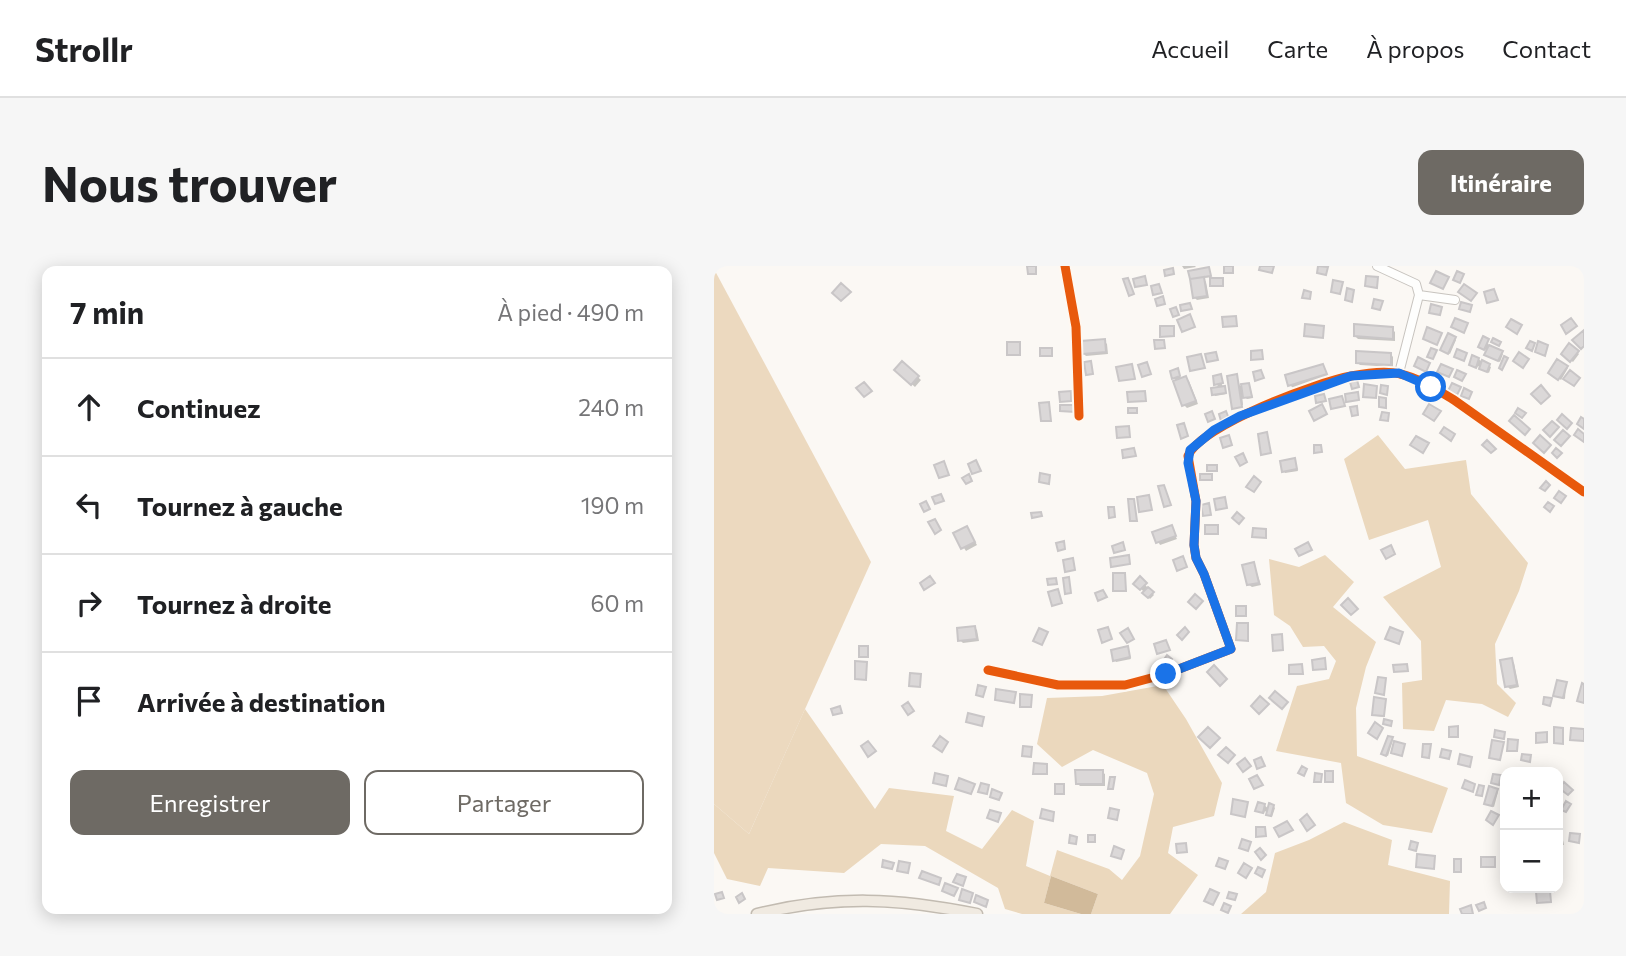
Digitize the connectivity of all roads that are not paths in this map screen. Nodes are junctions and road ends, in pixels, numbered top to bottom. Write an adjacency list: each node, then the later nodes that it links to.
1 (1065, 266): 6 (street)
2 (1377, 266): 3 (street)
3 (1419, 295): 4 (street); 5 (street)
4 (1455, 300)
5 (1399, 373): 7 (street); 8 (street)
6 (1079, 416)
7 (1584, 492)
8 (988, 670)
9 (757, 914): 10 (highway)
10 (977, 914)

